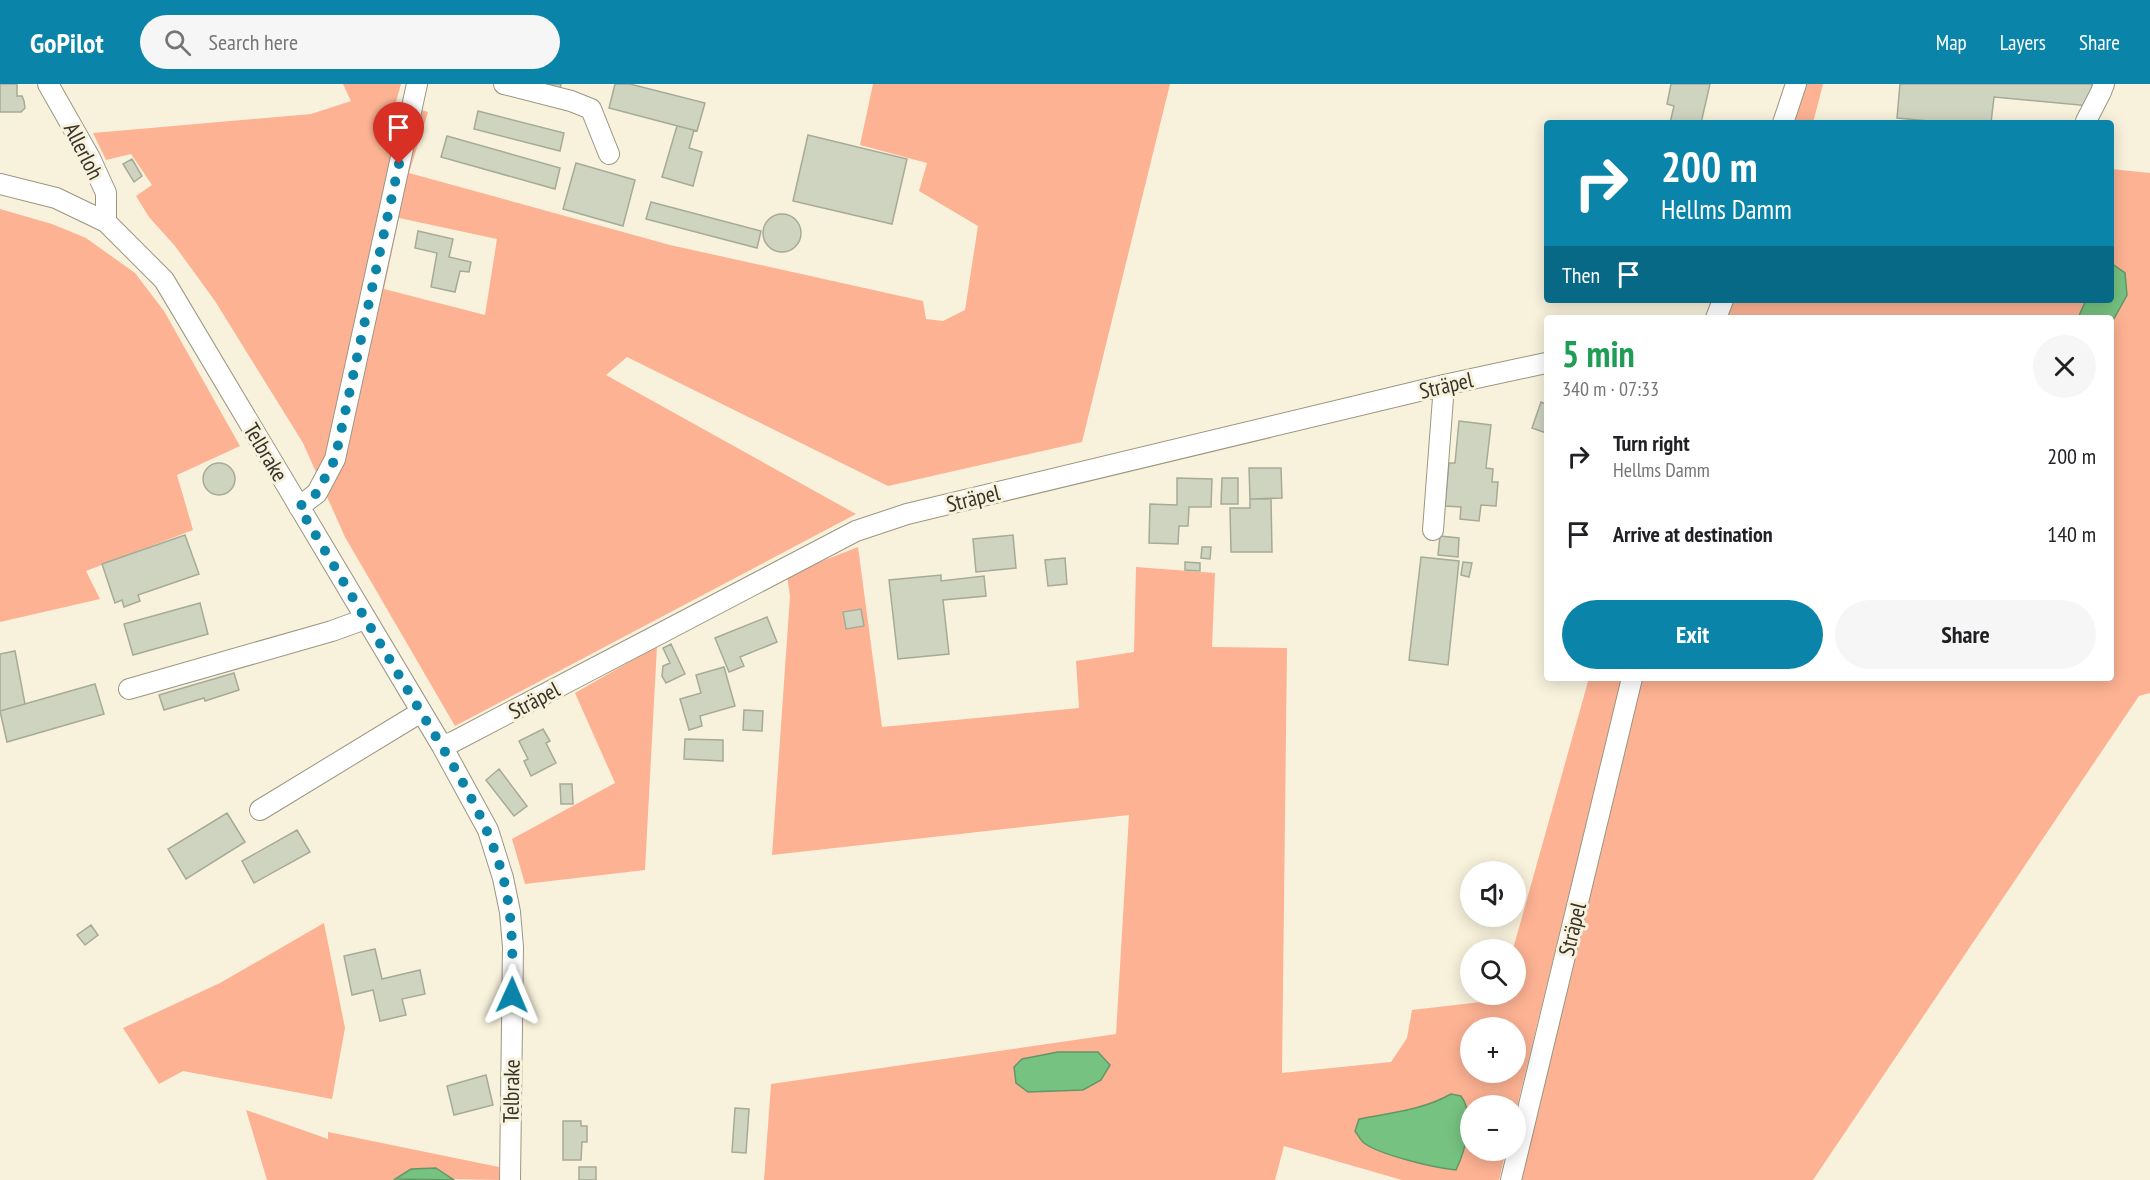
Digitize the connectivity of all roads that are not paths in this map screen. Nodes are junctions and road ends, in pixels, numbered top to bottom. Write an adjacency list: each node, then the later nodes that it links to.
1 (48, 84): 10 (street, Allerloh)
2 (417, 84): 13 (street)
3 (504, 84): 8 (street)
4 (1796, 84): 6 (street)
5 (2103, 84): 7 (street)
6 (1784, 120)
7 (2087, 120)
8 (609, 154)
9 (0, 184): 10 (street, Telbrake)
10 (106, 222): 13 (street, Telbrake)
11 (1544, 363): 12 (street, Sträpel)
12 (1444, 385): 14 (street); 19 (street, Sträpel)
13 (299, 507): 15 (street, Telbrake)
14 (1433, 530)
15 (365, 619): 17 (street); 18 (street, Telbrake)
16 (1631, 681): 22 (street, Sträpel)
17 (129, 689)
18 (421, 712): 19 (street, Telbrake); 20 (street)
19 (441, 746): 21 (street, Telbrake)
20 (260, 810)
21 (510, 1180)
22 (1511, 1180)

